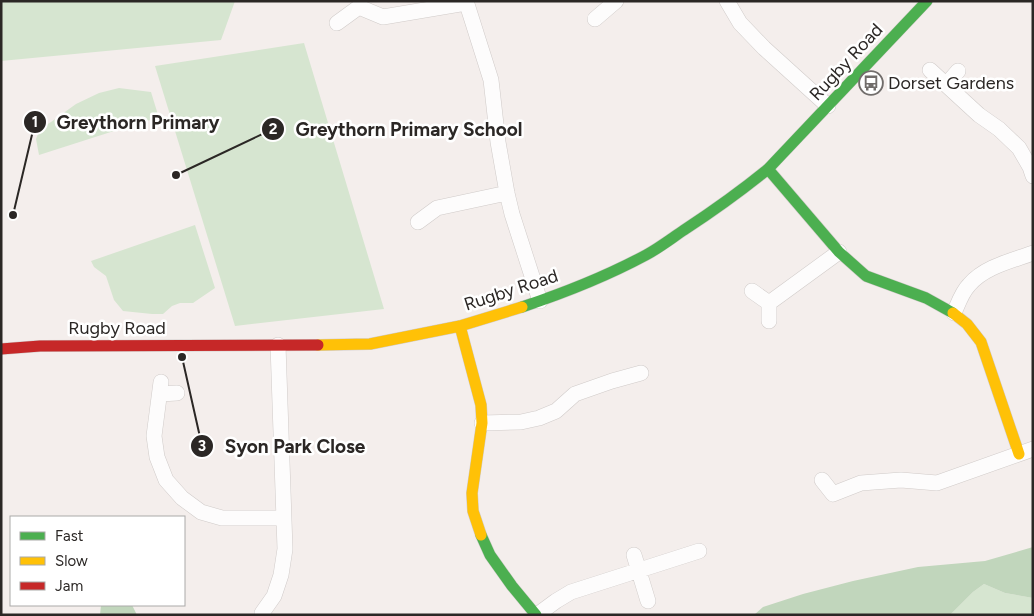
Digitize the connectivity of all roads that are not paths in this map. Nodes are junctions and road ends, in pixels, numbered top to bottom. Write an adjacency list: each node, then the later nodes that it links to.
1 (616, 1): 5 (street)
2 (727, 1): 10 (street)
3 (927, 1): 10 (street, Rugby Road)
4 (466, 2): 6 (street); 13 (street)
5 (595, 19)
6 (337, 24)
7 (930, 70): 9 (street)
8 (958, 71): 9 (street)
9 (946, 85): 12 (street)
10 (828, 106): 11 (street, Rugby Road)
11 (768, 169): 15 (street); 18 (street, Rugby Road)
12 (1033, 176)
13 (507, 193): 14 (street); 18 (street)
14 (418, 222)
15 (839, 252): 19 (street); 20 (street)
16 (1033, 253): 20 (street)
17 (752, 291): 19 (street)
18 (540, 301): 22 (street, Rugby Road)
19 (769, 303): 21 (street)
20 (954, 313): 28 (street)
21 (769, 321)
22 (460, 326): 23 (street, Rugby Road); 27 (street)
23 (278, 346): 24 (street, Rugby Road); 30 (street)
24 (1, 348)
25 (641, 373): 27 (street)
26 (177, 393): 30 (street)
27 (482, 423): 36 (street)
28 (1026, 451): 29 (street)
29 (822, 480)
30 (284, 518): 35 (street)
31 (699, 551): 33 (street)
32 (634, 555): 33 (street)
33 (639, 570): 34 (street); 36 (street)
34 (648, 601)
35 (262, 614)
36 (537, 615)

